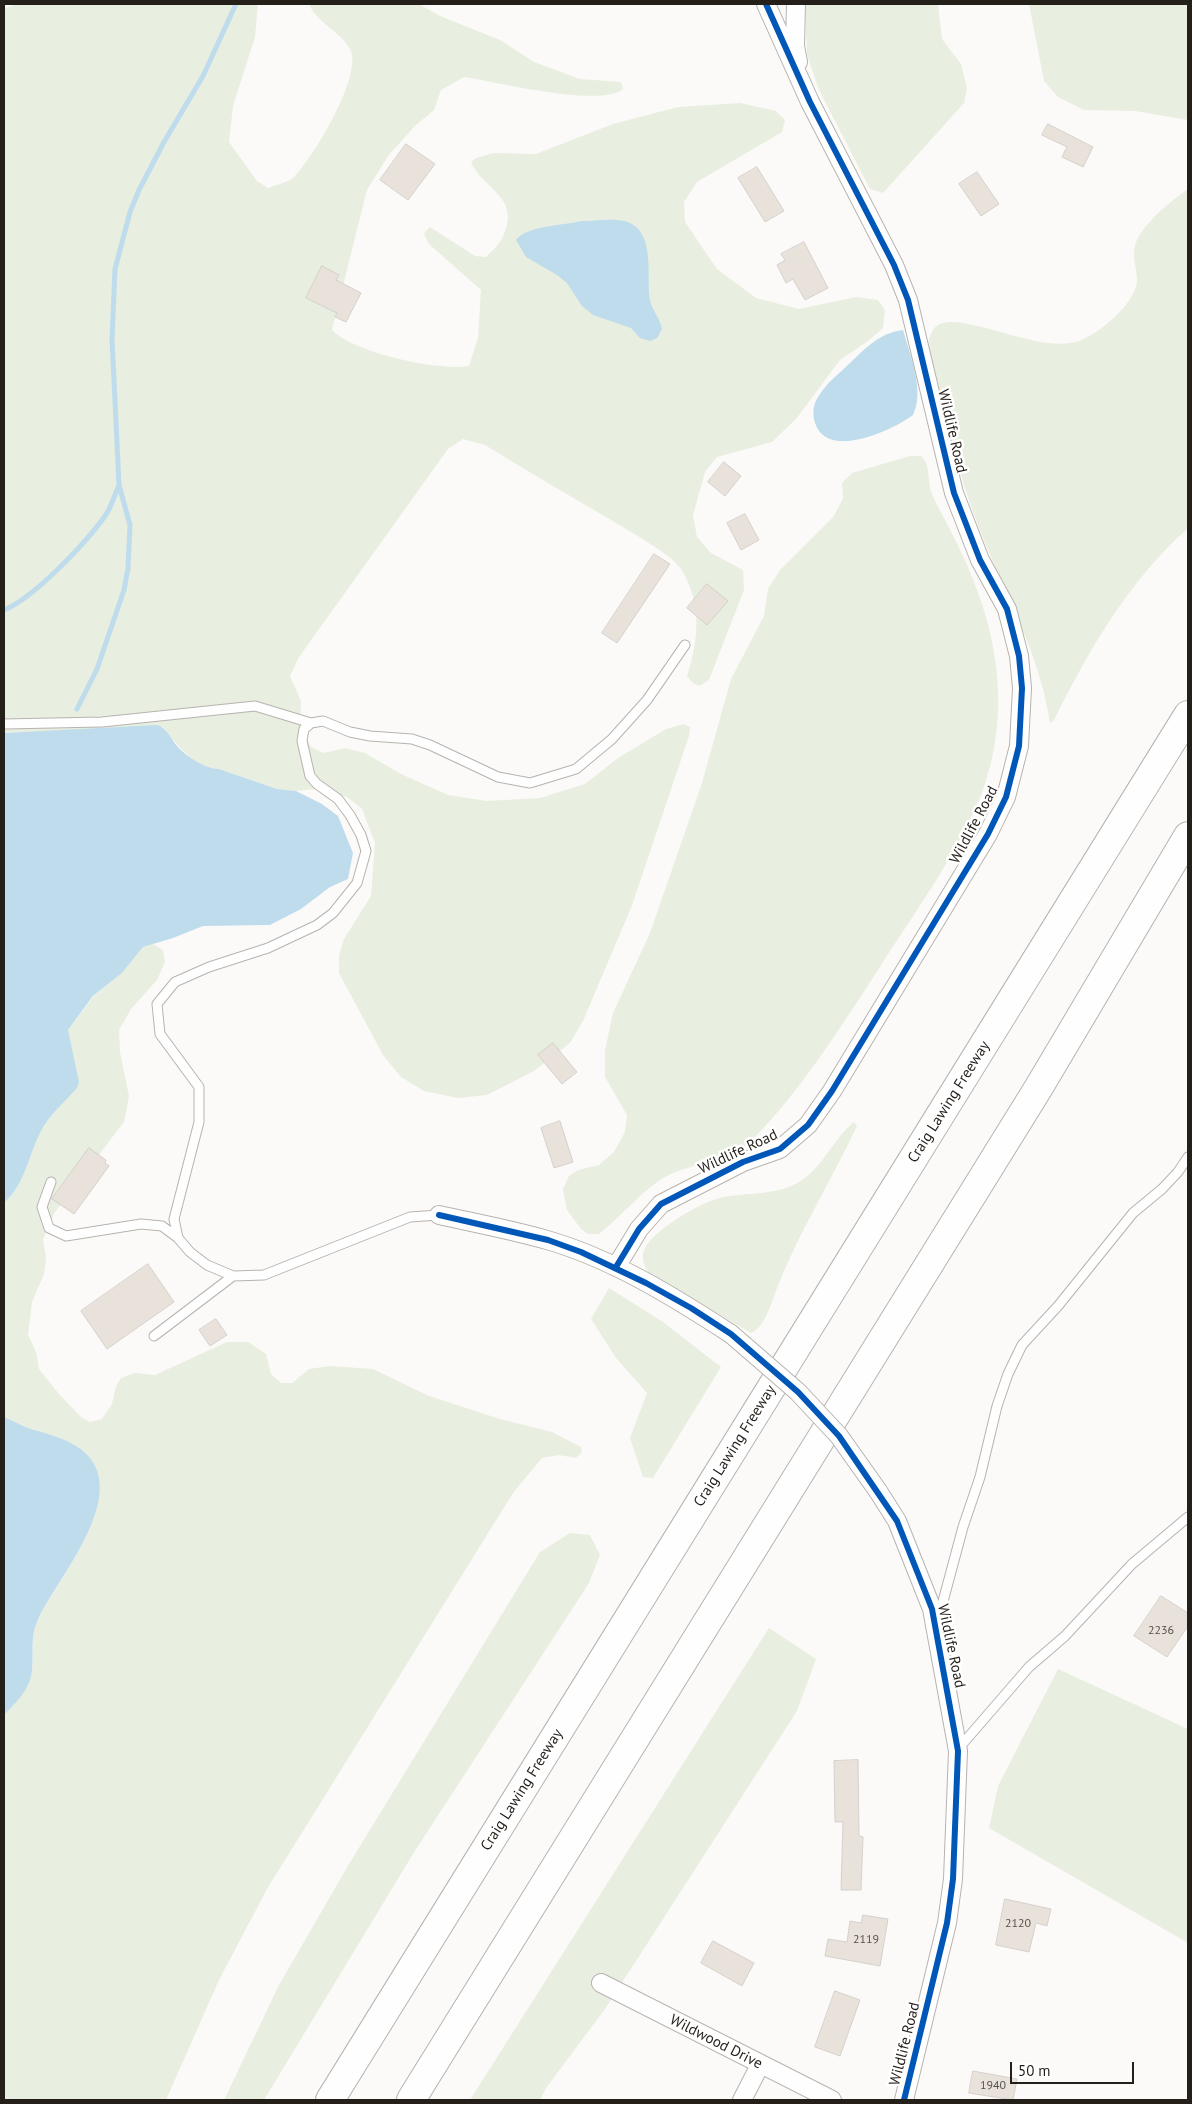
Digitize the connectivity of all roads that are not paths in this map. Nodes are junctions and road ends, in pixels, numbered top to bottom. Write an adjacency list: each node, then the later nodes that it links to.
1 (796, 4): 3 (street)
2 (765, 5): 3 (street)
3 (802, 82): 15 (street, Wildlife Road)
4 (685, 645): 6 (lane)
5 (1188, 715): 23 (highway, Craig Lawing Freeway)
6 (311, 723): 7 (lane); 14 (lane)
7 (4, 724)
8 (1188, 836): 10 (highway)
9 (1188, 873): 10 (highway)
10 (1039, 1087): 24 (highway)
11 (1188, 1157): 19 (lane)
12 (51, 1182): 14 (lane)
13 (439, 1215): 15 (street, Wildlife Road); 16 (lane)
14 (178, 1238): 16 (lane)
15 (616, 1267): 19 (street, Wildlife Road, bridge)
16 (233, 1276): 17 (lane)
17 (154, 1336)
18 (1188, 1517): 20 (lane)
19 (936, 1628): 20 (street, Wildlife Road)
20 (958, 1749): 27 (street, Wildlife Road)
21 (601, 1983): 22 (street, Wildwood Drive)
22 (760, 2065): 25 (street); 26 (street, Wildwood Drive)
23 (330, 2100)
24 (411, 2100)
25 (742, 2100)
26 (832, 2100)
27 (904, 2100)

